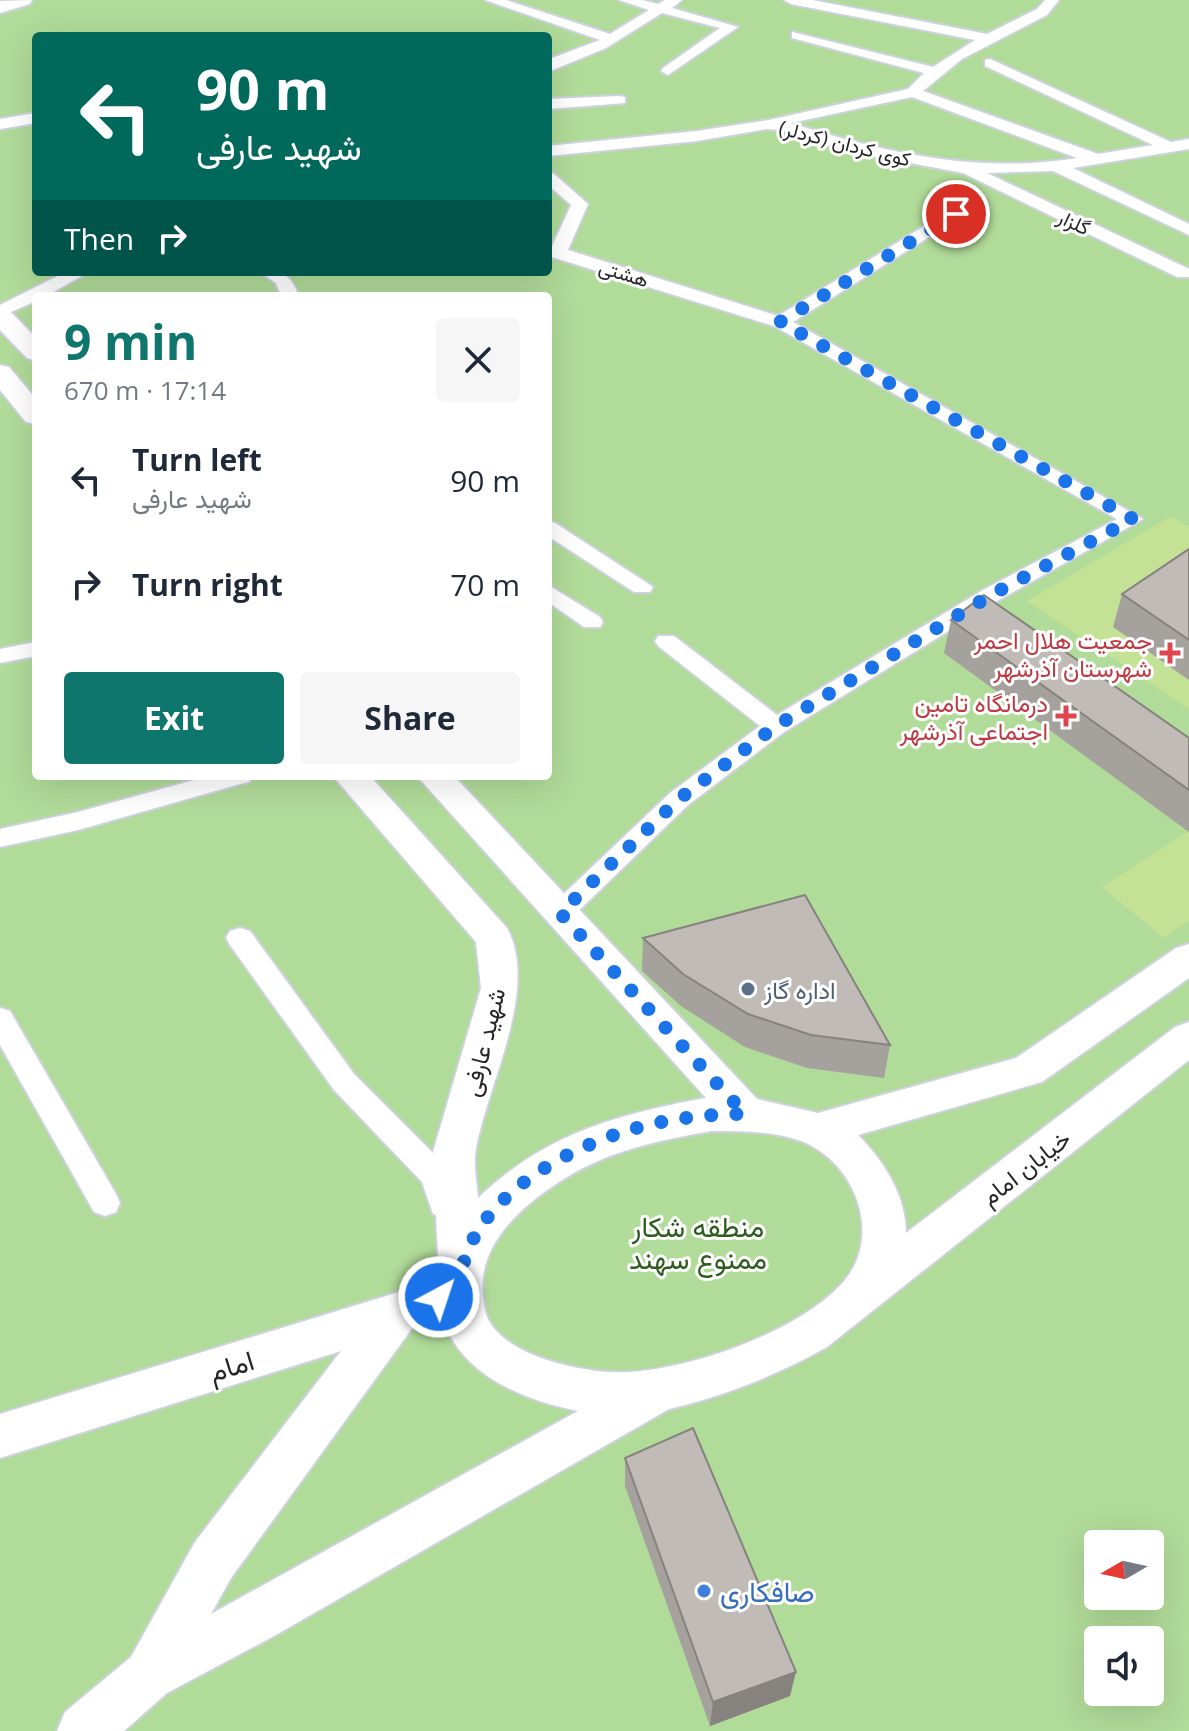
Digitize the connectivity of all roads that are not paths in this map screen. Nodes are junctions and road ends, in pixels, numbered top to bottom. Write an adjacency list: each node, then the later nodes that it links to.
1 (23, 0): 7 (main road)
2 (492, 0): 10 (street)
3 (626, 0): 8 (street)
4 (675, 0): 8 (street)
5 (791, 0): 11 (street)
6 (1052, 0): 11 (street)
7 (0, 7)
8 (663, 10): 10 (street); 14 (street)
9 (797, 35): 15 (street)
10 (612, 39): 13 (street)
11 (991, 39): 15 (street)
12 (990, 63): 23 (street)
13 (552, 64)
14 (668, 71)
15 (933, 71): 16 (street)
16 (913, 92): 21 (street); 25 (street)
17 (620, 100): 18 (street)
18 (552, 104)
19 (32, 119): 20 (street)
20 (0, 124)
21 (767, 124): 24 (street, کوی کردان (کردلر)); 27 (street, کوی کردان (کردلر))
22 (1189, 144): 23 (street, کوی کردان (کردلر))
23 (1169, 147): 25 (street, کوی کردان (کردلر))
24 (552, 151)
25 (1093, 158): 26 (street, کوی کردان (کردلر))
26 (1056, 166): 27 (street, کوی کردان (کردلر)); 30 (street)
27 (967, 169): 31 (street, گلزار)
28 (552, 180): 38 (street, هشتی)
29 (979, 199): 38 (street)
30 (1189, 230)
31 (1183, 273)
32 (73, 276): 34 (street)
33 (276, 276): 35 (street)
34 (44, 292)
35 (288, 292)
36 (32, 298): 37 (street)
37 (0, 316): 39 (main road)
38 (780, 322): 49 (street)
39 (32, 349)
40 (0, 373): 41 (main road)
41 (32, 411)
42 (554, 539): 43 (street)
43 (642, 587)
44 (552, 595): 45 (street)
45 (592, 622)
46 (666, 641): 49 (street)
47 (32, 650): 48 (street)
48 (0, 656)
49 (776, 726): 54 (street)
50 (226, 780): 53 (street)
51 (354, 780): 62 (main road, شهید عارفی)
52 (438, 780): 54 (main road)
53 (0, 838)
54 (560, 913): 59 (main road)
55 (240, 938): 62 (street)
56 (1189, 958): 60 (main road)
57 (0, 1019): 61 (street)
58 (1189, 1038): 63 (main road, خیابان امام)
59 (745, 1114): 60 (main road); 62 (main road)
60 (817, 1130): 63 (main road)
61 (105, 1203)
62 (460, 1278): 64 (main road, امام); 65 (main road, شهید عارفی)
63 (859, 1295): 65 (main road, خیابان امام)
64 (397, 1313): 66 (main road, امام); 67 (main road)
65 (664, 1387): 67 (main road)
66 (0, 1436)
67 (149, 1675): 68 (main road)
68 (84, 1731)

